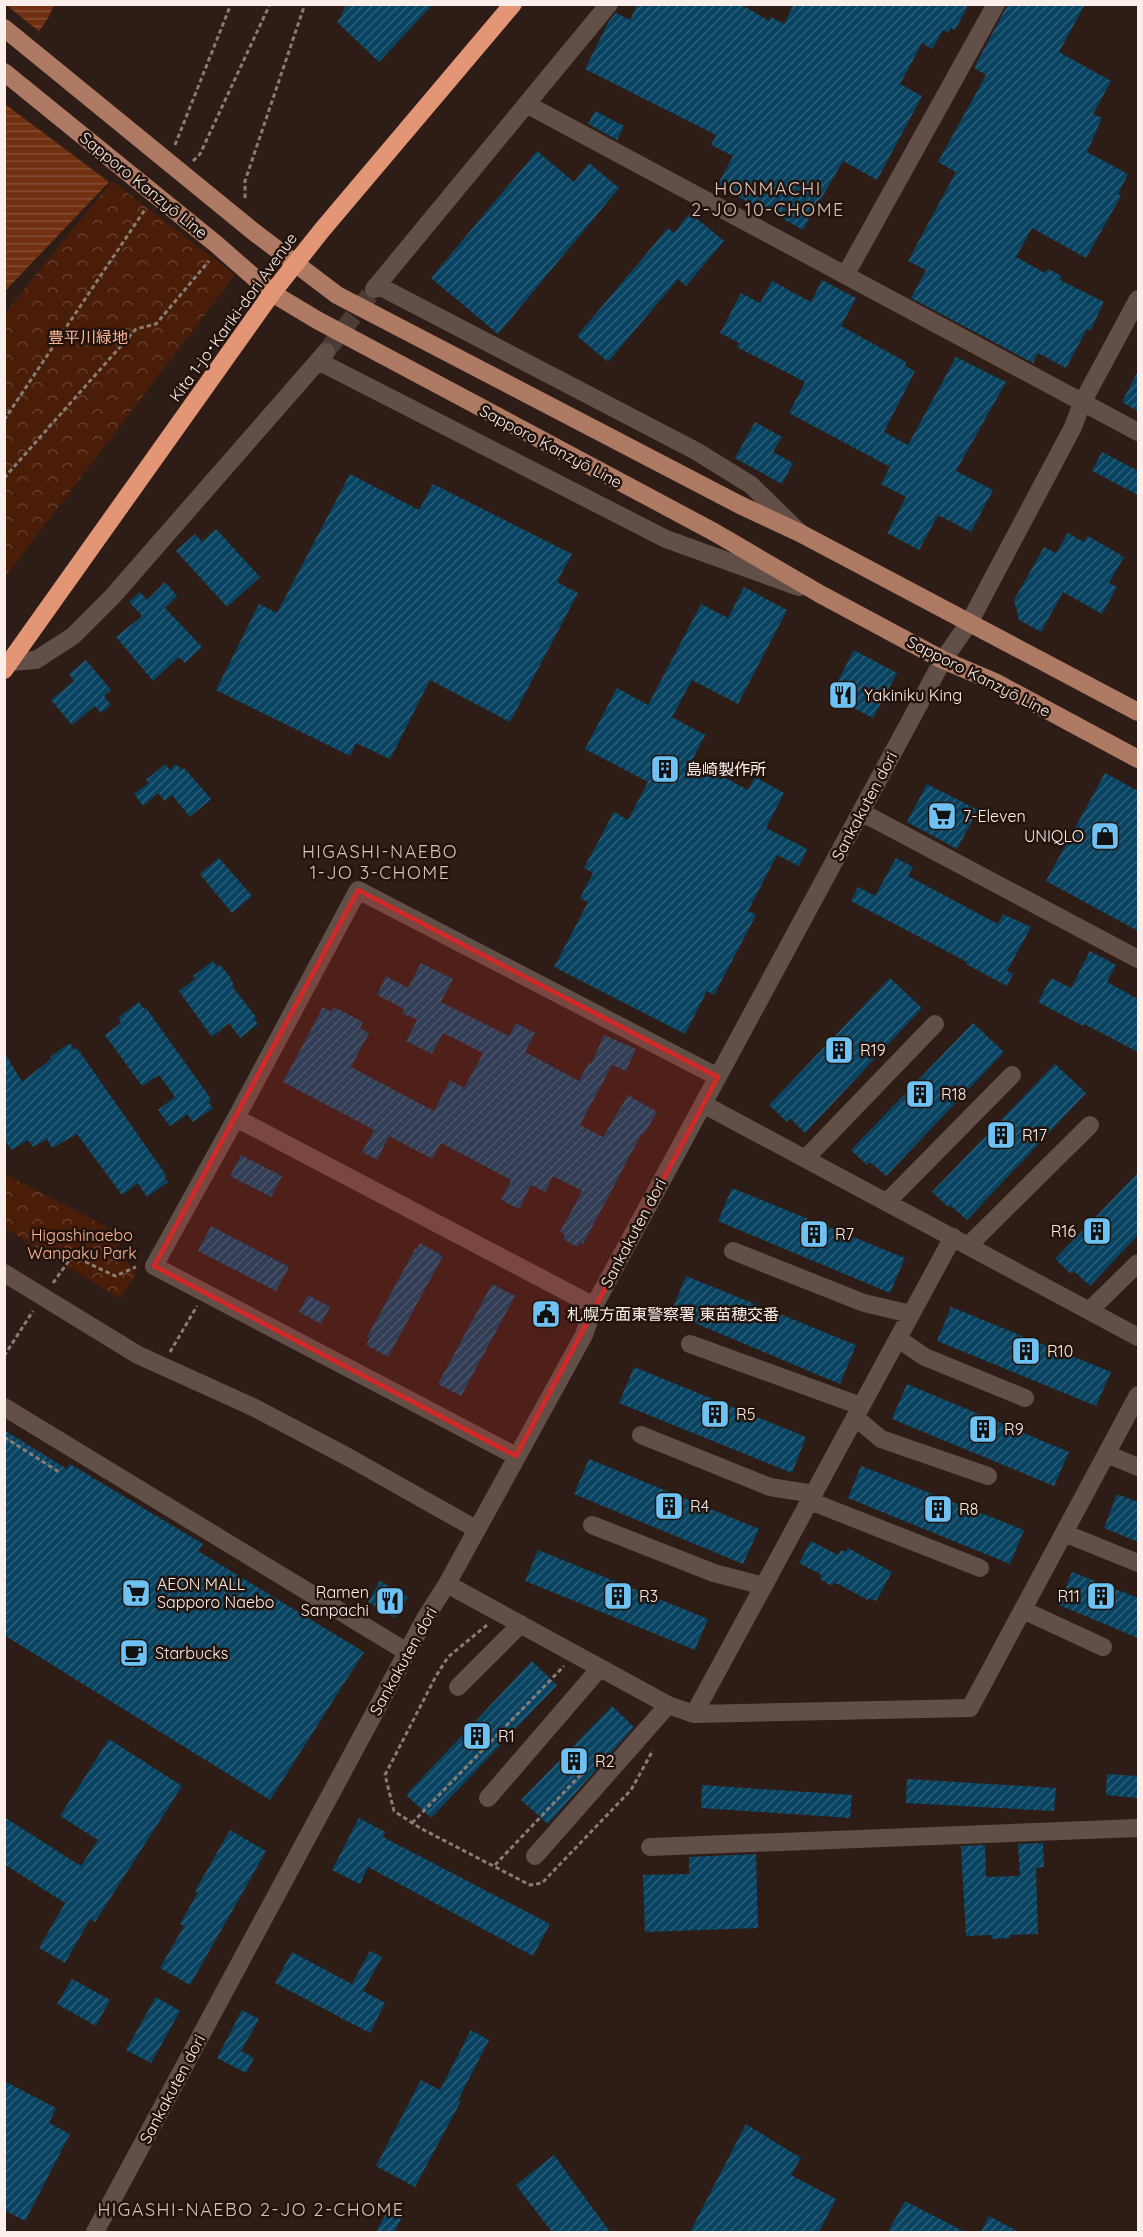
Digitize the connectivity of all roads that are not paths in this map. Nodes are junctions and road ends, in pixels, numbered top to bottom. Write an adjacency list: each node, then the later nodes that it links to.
1 (513, 4): 7 (highway, Kita 1-jo･Kariki-dori Avenue)
2 (609, 4): 6 (street)
3 (996, 4): 8 (street)
4 (4, 28): 7 (main road, Sapporo Kanzyō Line)
5 (4, 72): 9 (main road, Sapporo Kanzyō Line)
6 (528, 105): 8 (street); 13 (street)
7 (295, 265): 9 (highway, Kita 1-jo･Kariki-dori Avenue); 13 (main road, Sapporo Kanzyō Line)
8 (846, 274): 11 (street)
9 (272, 293): 14 (main road, Sapporo Kanzyō Line); 17 (highway, Kita 1-jo･Kariki-dori Avenue)
10 (1138, 299): 11 (street, Sankakuten dori)
11 (1082, 403): 12 (street); 15 (street, Sankakuten dori)
12 (1138, 432)
13 (800, 533): 15 (main road, Sapporo Kanzyō Line)
14 (820, 594): 16 (main road, Sapporo Kanzyō Line); 17 (street)
15 (969, 623): 16 (street, Sankakuten dori); 18 (main road, Sapporo Kanzyō Line)
16 (943, 660): 19 (main road, Sapporo Kanzyō Line); 20 (street, Sankakuten dori)
17 (7, 666)
18 (1138, 712)
19 (1138, 759)
20 (861, 812): 21 (street); 24 (street, Sankakuten dori)
21 (1138, 959)
22 (934, 1024): 28 (street)
23 (1012, 1075): 29 (street)
24 (718, 1077): 25 (street, Sankakuten dori); 26 (street)
25 (703, 1104): 28 (street); 34 (street, Sankakuten dori)
26 (236, 1118): 34 (street); 46 (street)
27 (1090, 1125): 30 (street)
28 (806, 1158): 29 (street)
29 (887, 1202): 30 (street)
30 (960, 1241): 35 (street); 36 (street)
31 (733, 1251): 36 (street)
32 (1138, 1263): 35 (street)
33 (4, 1273): 51 (street)
34 (594, 1306): 46 (street, Sankakuten dori)
35 (1089, 1311): 37 (street)
36 (911, 1314): 38 (street)
37 (1138, 1337)
38 (898, 1339): 41 (street); 43 (street)
39 (690, 1344): 43 (street)
40 (1138, 1395): 45 (street)
41 (1025, 1398)
42 (4, 1407): 60 (street)
43 (858, 1412): 48 (street); 49 (street)
44 (641, 1435): 49 (street)
45 (1107, 1454): 47 (street); 52 (street)
46 (516, 1456): 51 (street, Sankakuten dori)
47 (1138, 1467)
48 (988, 1476)
49 (812, 1497): 54 (street); 56 (street)
50 (592, 1525): 56 (street)
51 (476, 1529): 55 (street, Sankakuten dori)
52 (1065, 1533): 53 (street); 57 (street)
53 (1138, 1563)
54 (980, 1568)
55 (447, 1584): 58 (street); 60 (street, Sankakuten dori)
56 (764, 1586): 64 (street)
57 (1023, 1610): 59 (street); 64 (street)
58 (521, 1624): 61 (street); 62 (street)
59 (1104, 1647)
60 (407, 1652): 69 (street, Sankakuten dori)
61 (600, 1668): 63 (street); 65 (street)
62 (458, 1687)
63 (668, 1705): 64 (street); 68 (street)
64 (694, 1714)
65 (488, 1798)
66 (1138, 1827): 67 (street)
67 (650, 1847)
68 (535, 1856)
69 (95, 2232)

